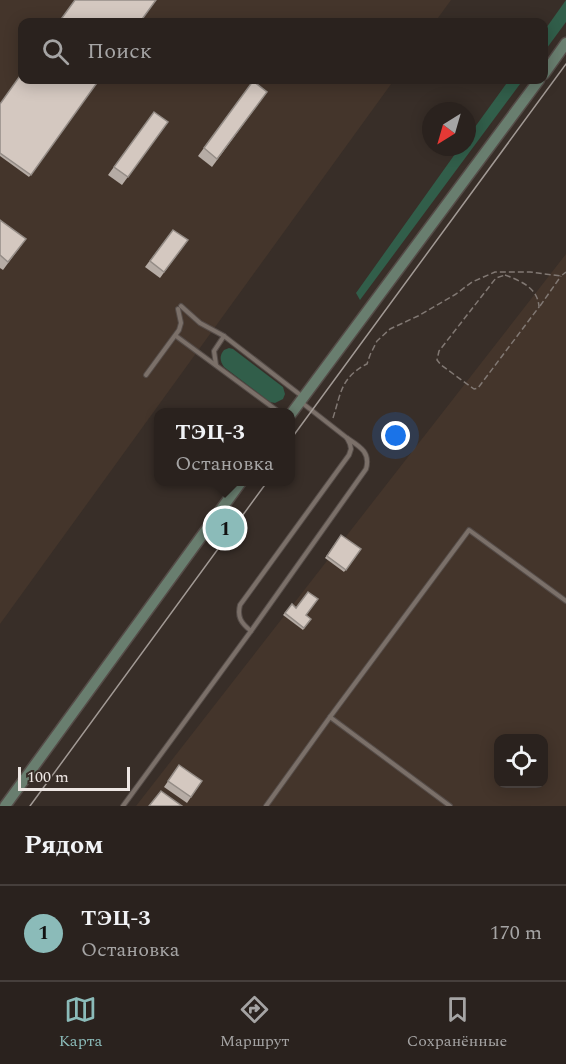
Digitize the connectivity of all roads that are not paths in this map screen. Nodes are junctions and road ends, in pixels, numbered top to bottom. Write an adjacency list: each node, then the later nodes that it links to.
1 (566, 43): 2 (street)
2 (548, 67)
3 (536, 84): 8 (street)
4 (176, 336): 5 (lane); 6 (lane); 7 (lane)
5 (224, 336): 6 (lane); 8 (lane)
6 (216, 365): 9 (lane)
7 (146, 375)
8 (302, 399): 10 (street); 11 (lane)
9 (274, 408)
10 (295, 409)
11 (347, 438): 14 (lane); 14 (lane)
12 (239, 486): 16 (street)
13 (566, 602): 15 (lane)
14 (251, 631): 17 (lane)
15 (330, 717): 18 (lane); 19 (lane)
16 (5, 806)
17 (123, 806)
18 (266, 806)
19 (450, 806)

